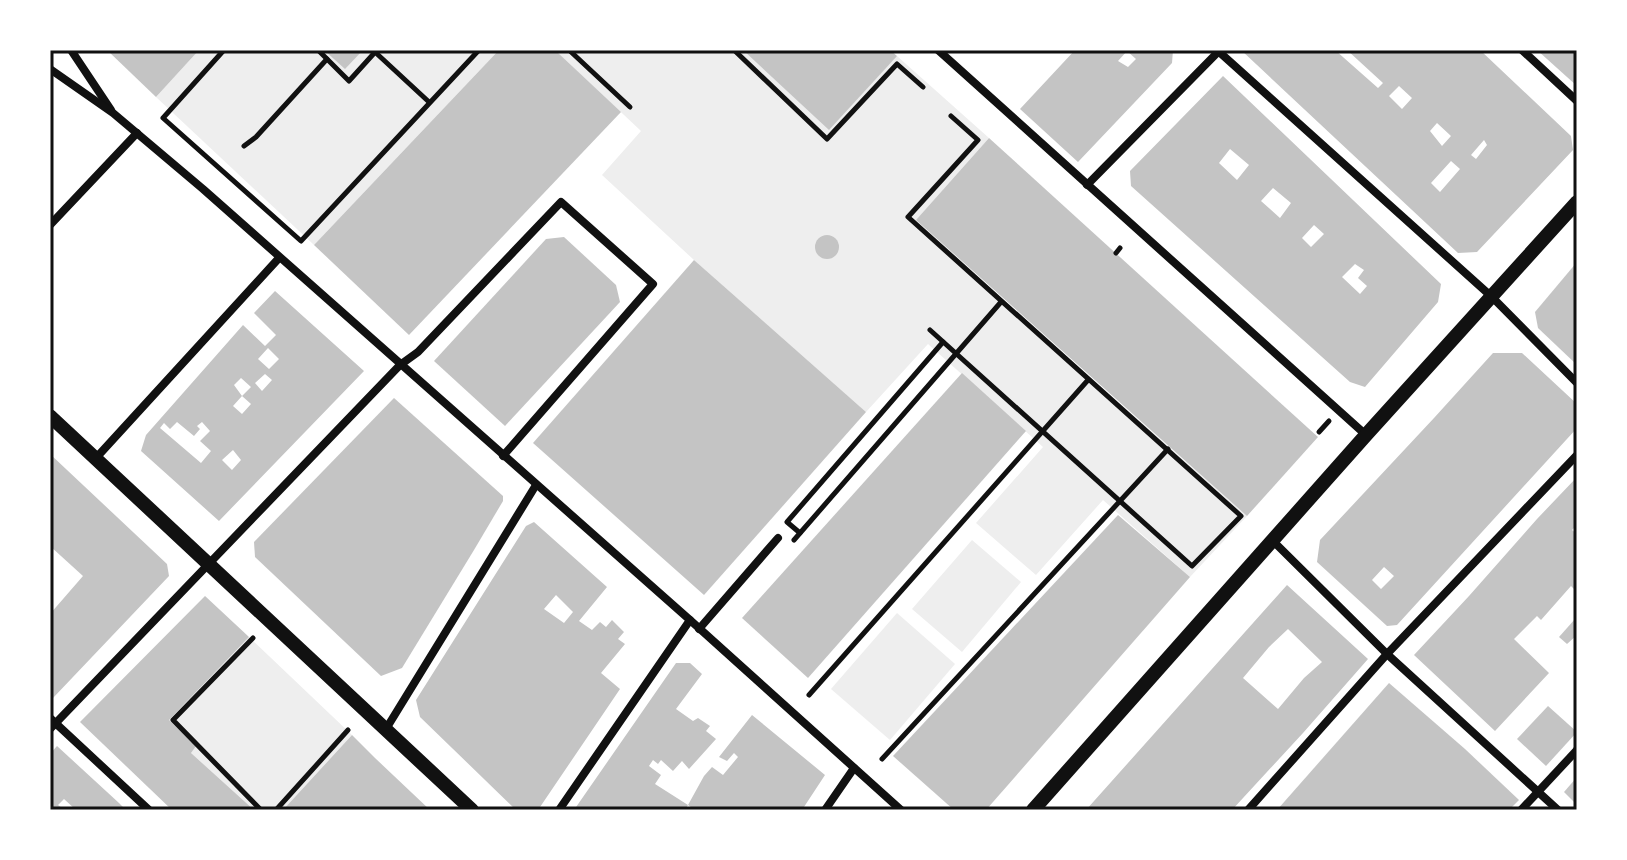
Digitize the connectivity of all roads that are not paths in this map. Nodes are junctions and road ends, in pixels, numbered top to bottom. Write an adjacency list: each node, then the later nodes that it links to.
1 (71, 50): 7 (street)
2 (938, 50): 9 (street)
3 (1522, 50): 6 (street)
4 (1217, 51): 9 (street); 13 (street)
5 (50, 69): 7 (street)
6 (1577, 101)
7 (113, 113): 8 (street)
8 (137, 133): 11 (street); 12 (street)
9 (1087, 185): 17 (street)
10 (1577, 202): 13 (street)
11 (50, 225)
12 (279, 258): 14 (street); 20 (street)
13 (1492, 297): 15 (street); 17 (street)
14 (400, 365): 19 (street); 19 (street); 24 (street)
15 (1577, 383)
16 (50, 416): 20 (street)
17 (1366, 435): 23 (street)
18 (1577, 455): 27 (street)
19 (503, 456): 21 (street)
20 (96, 458): 24 (street)
21 (536, 485): 25 (street); 29 (street)
22 (778, 538): 26 (street)
23 (1273, 541): 27 (street); 38 (street)
24 (210, 564): 28 (street); 29 (street)
25 (690, 620): 26 (street); 35 (street)
26 (699, 629): 31 (street)
27 (1387, 654): 32 (street); 39 (street)
28 (52, 723): 33 (street)
29 (386, 729): 34 (street)
30 (1577, 750): 32 (street)
31 (854, 768): 36 (street); 37 (street)
32 (1538, 792): 40 (street); 41 (street)
33 (149, 810)
34 (472, 810)
35 (559, 810)
36 (825, 810)
37 (901, 810)
38 (1033, 810)
39 (1248, 810)
40 (1521, 810)
41 (1558, 810)

